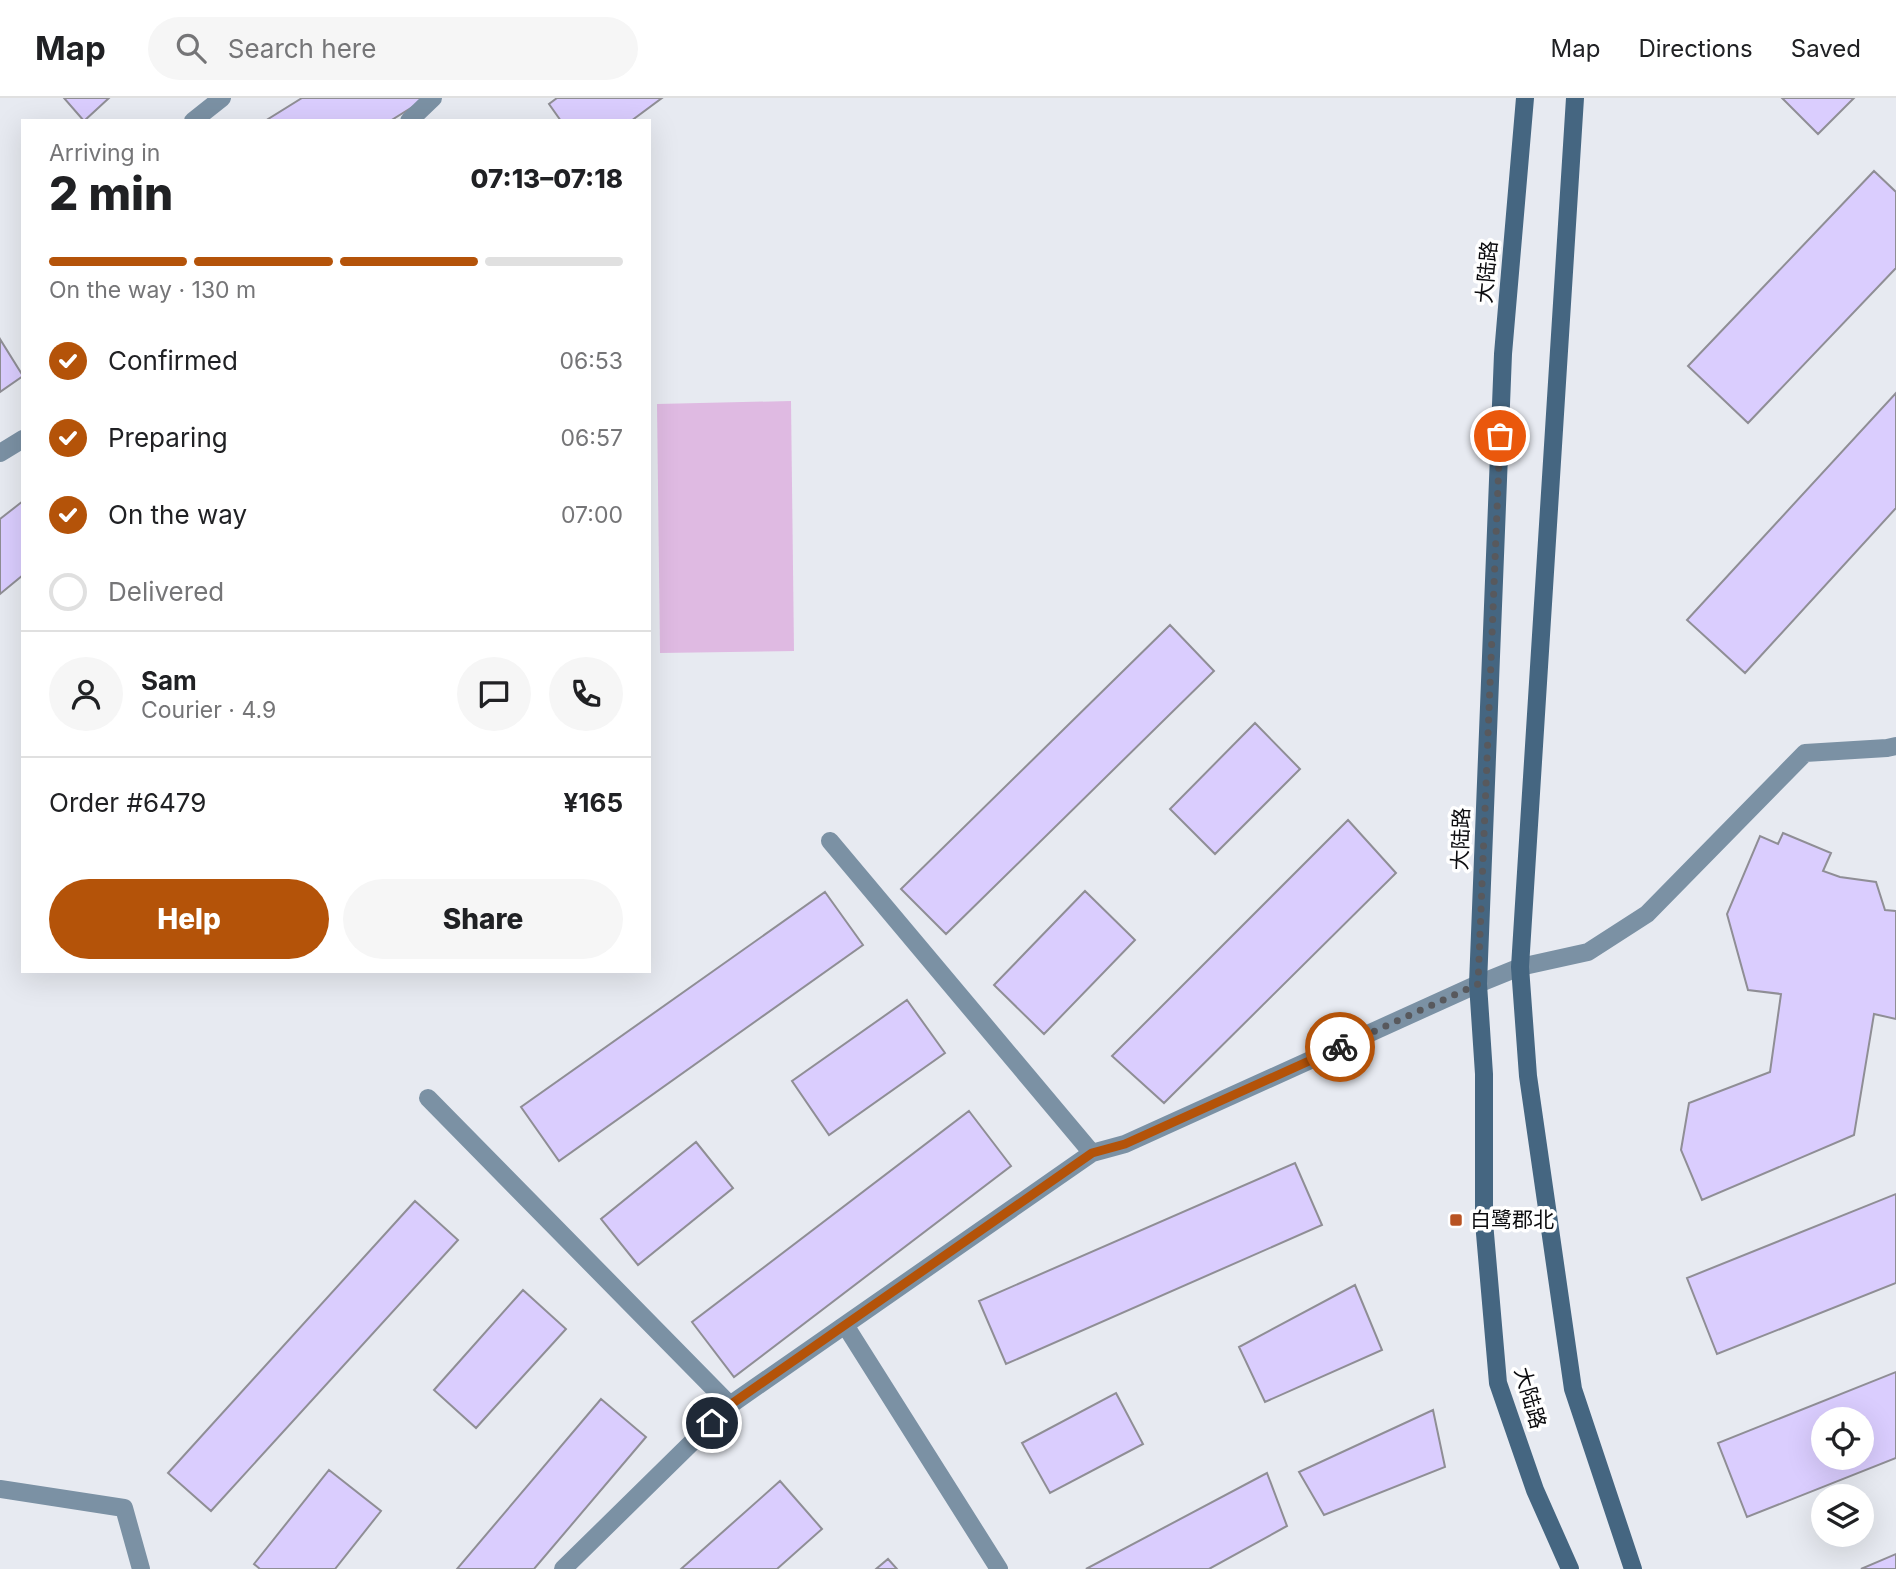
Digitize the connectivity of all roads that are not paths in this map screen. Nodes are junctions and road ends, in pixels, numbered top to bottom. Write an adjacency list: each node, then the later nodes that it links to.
1 (222, 98): 5 (street)
2 (433, 98): 6 (street)
3 (1525, 98): 12 (main road, 大陆路)
4 (1575, 98): 11 (main road, 大陆路)
5 (196, 119)
6 (411, 119)
7 (21, 440): 8 (street)
8 (0, 453)
9 (1893, 751): 11 (street)
10 (830, 841): 14 (street)
11 (1520, 967): 12 (street); 22 (main road, 大陆路)
12 (1478, 984): 14 (street); 21 (main road, 大陆路)
13 (428, 1098): 16 (street)
14 (1092, 1153): 15 (street)
15 (845, 1325): 16 (street); 20 (street)
16 (730, 1405): 19 (street)
17 (0, 1489): 18 (street)
18 (141, 1569)
19 (563, 1569)
20 (999, 1569)
21 (1570, 1569)
22 (1633, 1569)

